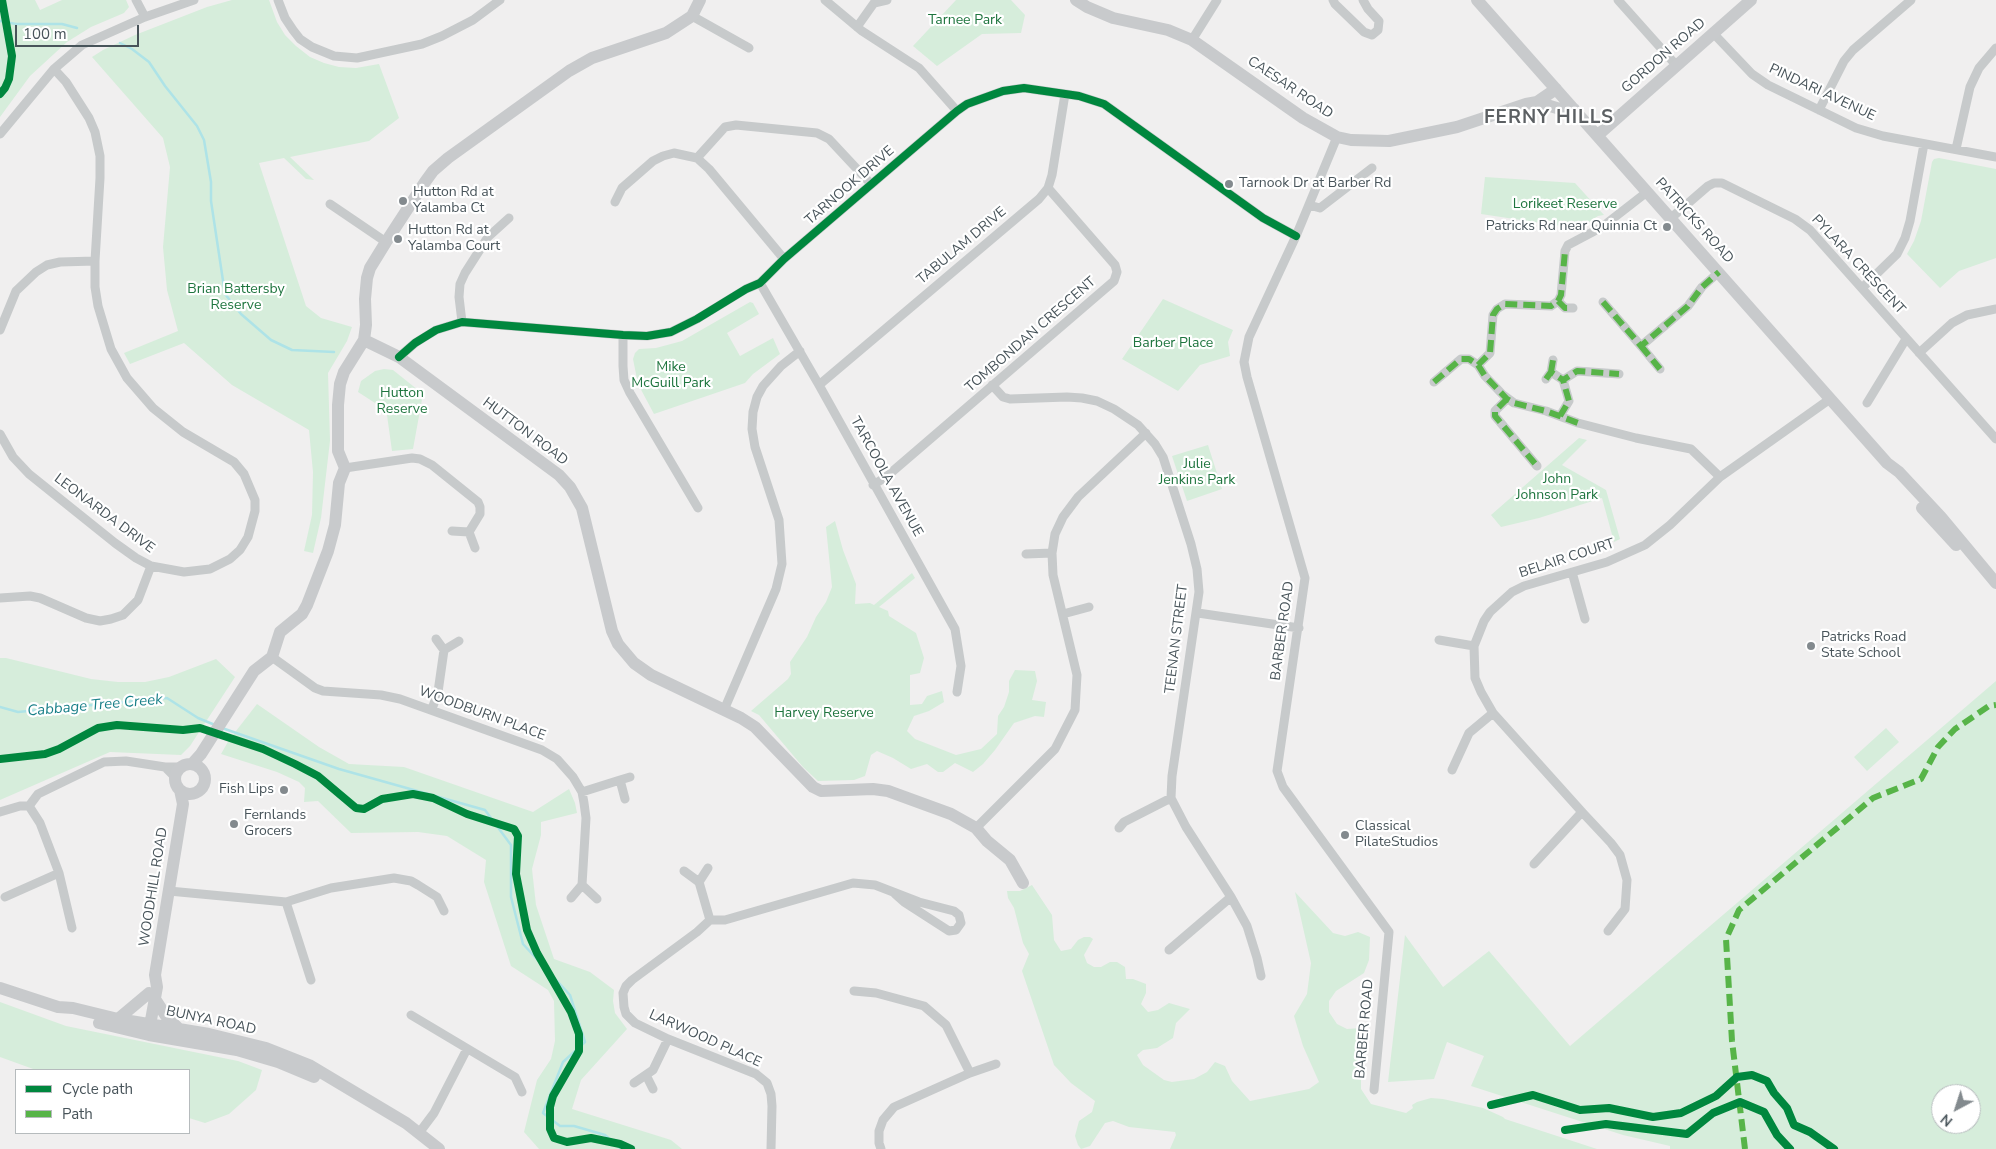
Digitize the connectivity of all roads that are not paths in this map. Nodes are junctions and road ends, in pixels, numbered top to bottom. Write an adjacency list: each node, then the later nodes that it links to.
1 (136, 0): 17 (street)
2 (194, 0): 17 (street)
3 (278, 0): 4 (street)
4 (500, 0)
5 (700, 0): 16 (street)
6 (825, 0): 18 (street)
7 (887, 0): 18 (street)
8 (1076, 0): 20 (street, CAESAR ROAD)
9 (1217, 0): 20 (street)
10 (1333, 0): 11 (street)
11 (1363, 0)
12 (1477, 0): 25 (street, PATRICKS ROAD)
13 (1618, 0): 23 (street)
14 (1751, 0): 19 (street, GORDON ROAD)
15 (1911, 0): 29 (street)
16 (692, 16): 21 (street); 48 (street)
17 (144, 17): 24 (street)
18 (857, 28): 30 (street)
19 (1713, 33): 23 (street, GORDON ROAD); 29 (street, PINDARI AVENUE)
20 (1192, 40): 33 (street, CAESAR ROAD)
21 (749, 48)
22 (1996, 48): 35 (street)
23 (1676, 66): 32 (street, GORDON ROAD)
24 (54, 69): 31 (street); 50 (street, LEONARDA DRIVE)
25 (1553, 86): 27 (street, CAESAR ROAD); 28 (street, PATRICKS ROAD)
26 (1065, 94): 30 (street, TARNOOK DRIVE); 40 (street); 47 (street, TARNOOK DRIVE)
27 (1531, 103): 28 (street); 33 (street, CAESAR ROAD)
28 (1574, 109): 32 (street, PATRICKS ROAD)
29 (1819, 110): 34 (street, PINDARI AVENUE)
30 (957, 111): 39 (street, TARNOOK DRIVE)
31 (0, 134)
32 (1598, 135): 41 (street, PATRICKS ROAD)
33 (1337, 137): 44 (street, BARBER ROAD)
34 (1924, 144): 35 (street, PINDARI AVENUE); 53 (street)
35 (1956, 149): 36 (street, PINDARI AVENUE)
36 (1996, 157)
37 (697, 158): 39 (street); 42 (street); 49 (street)
38 (1372, 168): 44 (street)
39 (871, 184): 49 (street, TARNOOK DRIVE)
40 (1048, 188): 73 (street, TABULAM DRIVE); 74 (street, TOMBONDAN CRESCENT)
41 (1647, 192): 46 (street, PATRICKS ROAD); 54 (street)
42 (614, 202)
43 (330, 204): 48 (street)
44 (1310, 205): 47 (street, BARBER ROAD)
45 (509, 218): 58 (street)
46 (1671, 218): 51 (street, PATRICKS ROAD); 53 (street, PYLARA CRESCENT)
47 (1296, 236): 102 (street, BARBER ROAD)
48 (386, 242): 62 (street)
49 (784, 259): 52 (street, TARNOOK DRIVE)
50 (95, 261): 59 (street); 93 (street, LEONARDA DRIVE)
51 (1719, 272): 63 (street); 76 (street, PATRICKS ROAD)
52 (760, 283): 60 (street, TARNOOK DRIVE); 64 (street, TARCOOLA AVENUE)
53 (1862, 288): 61 (street, PYLARA CRESCENT)
54 (1558, 302): 56 (street); 68 (street)
55 (1603, 302): 63 (street)
56 (1573, 308)
57 (1996, 308): 65 (street)
58 (462, 322): 60 (street, TARNOOK DRIVE); 66 (street, TARNOOK DRIVE)
59 (0, 330)
60 (623, 336): 87 (street)
61 (1906, 339): 65 (street, PYLARA CRESCENT); 77 (street)
62 (364, 340): 66 (street, HUTTON ROAD); 84 (street)
63 (1641, 346): 69 (street)
64 (800, 351): 73 (street, TARCOOLA AVENUE); 111 (street)
65 (1919, 353): 81 (street, PYLARA CRESCENT)
66 (399, 357): 111 (street, HUTTON ROAD)
67 (1553, 360): 71 (street)
68 (1478, 365): 72 (street); 75 (street)
69 (1660, 369)
70 (1618, 374): 71 (street)
71 (1563, 380): 78 (street)
72 (1434, 382)
73 (819, 385): 86 (street, TARCOOLA AVENUE)
74 (992, 386): 79 (street, TEENAN STREET); 86 (street, TOMBONDAN CRESCENT)
75 (1507, 399): 78 (street); 83 (street)
76 (1830, 399): 82 (street, PATRICKS ROAD); 85 (street, BELAIR COURT)
77 (1867, 403)
78 (1560, 416): 85 (street)
79 (1146, 433): 91 (street); 99 (street, TEENAN STREET)
80 (0, 434): 93 (street, LEONARDA DRIVE)
81 (1996, 439)
82 (1888, 463): 95 (street, PATRICKS ROAD); 96 (street, PATRICKS ROAD)
83 (1537, 466)
84 (344, 468): 89 (street); 108 (street)
85 (1720, 477): 94 (street, BELAIR COURT)
86 (873, 485): 109 (street, TARCOOLA AVENUE)
87 (698, 508)
88 (452, 531): 89 (street)
89 (469, 532): 90 (street)
90 (475, 548)
91 (1052, 553): 92 (street); 100 (street)
92 (1026, 554)
93 (151, 566): 97 (street)
94 (1572, 572): 101 (street); 106 (street, BELAIR COURT)
95 (1996, 583)
96 (1996, 586)
97 (0, 598)
98 (1090, 607): 100 (street)
99 (1198, 613): 102 (street); 119 (street, TEENAN STREET)
100 (1063, 614): 124 (street)
101 (1585, 619)
102 (1299, 628): 163 (street, BARBER ROAD)
103 (436, 639): 107 (street)
104 (1439, 640): 106 (street)
105 (459, 641): 107 (street)
106 (1474, 646): 112 (street, BELAIR COURT)
107 (444, 650): 110 (street)
108 (272, 657): 110 (street, WOODBURN PLACE); 113 (street)
109 (957, 692)
110 (432, 709): 117 (street, WOODBURN PLACE)
111 (724, 710): 124 (street, HUTTON ROAD)
112 (1493, 713): 114 (street); 123 (street, BELAIR COURT)
113 (189, 766): 118 (street); 118 (street); 121 (street)
114 (1452, 770)
115 (630, 776): 116 (street)
116 (620, 780): 117 (street); 120 (street)
117 (582, 792): 132 (street, WOODBURN PLACE)
118 (184, 796): 133 (street, WOODHILL ROAD)
119 (1170, 798): 125 (street); 135 (street)
120 (625, 799)
121 (29, 806): 122 (street); 129 (street)
122 (0, 812)
123 (1582, 812): 126 (street); 143 (street, BELAIR COURT)
124 (976, 828): 131 (street, HUTTON ROAD)
125 (1119, 828)
126 (1534, 864)
127 (708, 868): 130 (street)
128 (684, 871): 130 (street)
129 (58, 873): 136 (street); 142 (street)
130 (699, 882): 141 (street)
131 (1022, 883)
132 (582, 885): 137 (street); 138 (street)
133 (169, 891): 139 (street); 149 (street, WOODHILL ROAD)
134 (894, 894): 134 (street); 141 (street)
135 (1231, 897): 144 (street); 145 (street)
136 (5, 898)
137 (571, 898)
138 (597, 899)
139 (286, 902): 140 (street); 146 (street)
140 (444, 911)
141 (710, 920): 155 (street, LARWOOD PLACE)
142 (72, 928)
143 (1608, 931)
144 (1169, 950)
145 (1260, 976)
146 (311, 980)
147 (0, 988): 150 (street, BUNYA ROAD)
148 (854, 991): 158 (street)
149 (152, 996): 152 (street); 153 (street, WOODHILL ROAD); 154 (street)
150 (58, 1007): 152 (street, BUNYA ROAD); 153 (street, BUNYA ROAD)
151 (411, 1015): 156 (street)
152 (118, 1019): 153 (street, BUNYA ROAD)
153 (146, 1029): 154 (street, BUNYA ROAD); 162 (street, BUNYA ROAD)
154 (179, 1029): 162 (street, BUNYA ROAD)
155 (668, 1039): 159 (street); 167 (street, LARWOOD PLACE)
156 (467, 1049): 164 (street); 165 (street)
157 (996, 1064): 158 (street)
158 (970, 1073): 168 (street)
159 (646, 1075): 160 (street); 161 (street)
160 (634, 1083)
161 (654, 1089)
162 (349, 1090): 165 (street, BUNYA ROAD)
163 (1374, 1090)
164 (522, 1092)
165 (419, 1133): 166 (street, BUNYA ROAD)
166 (439, 1149)
167 (770, 1149)
168 (881, 1149)

